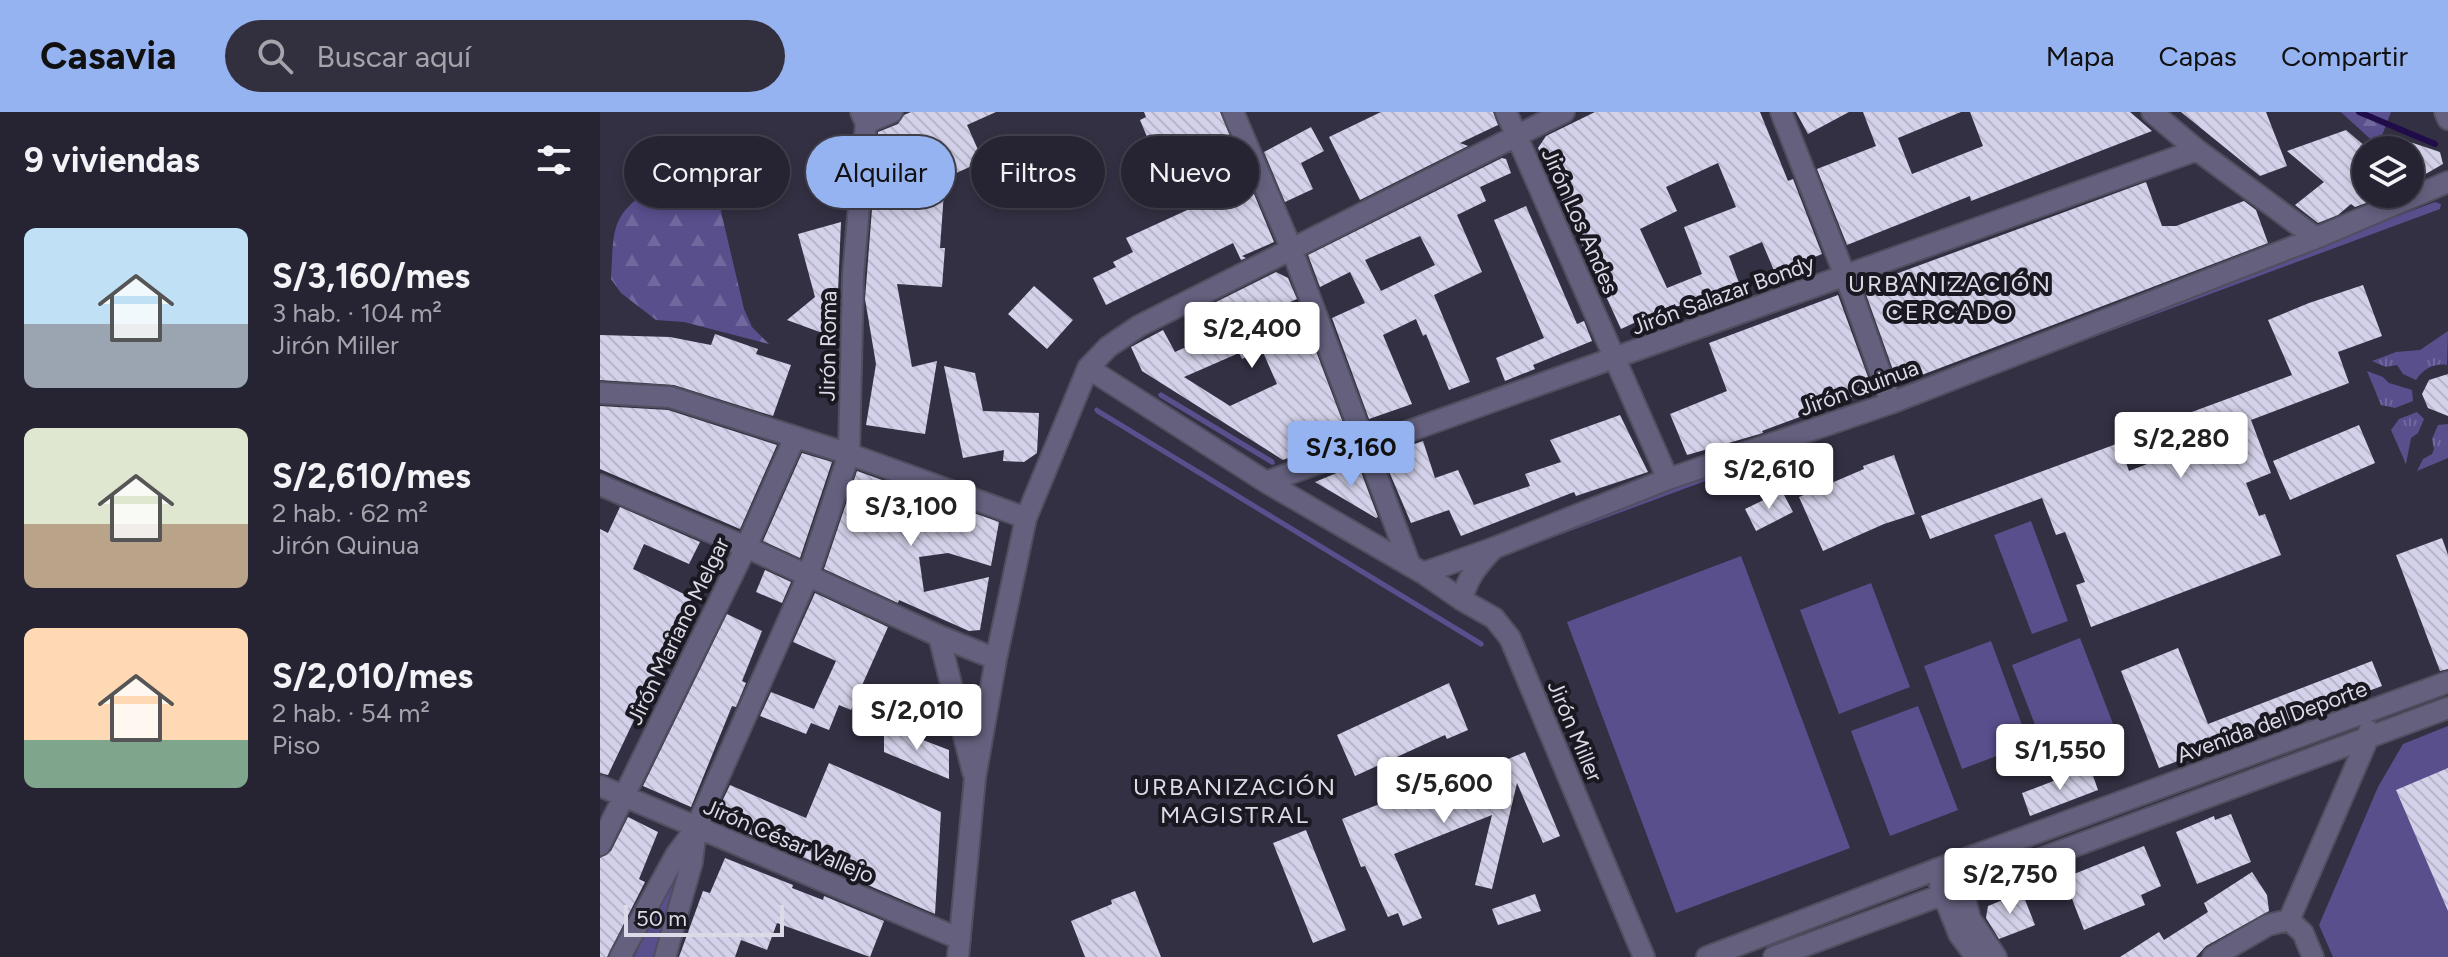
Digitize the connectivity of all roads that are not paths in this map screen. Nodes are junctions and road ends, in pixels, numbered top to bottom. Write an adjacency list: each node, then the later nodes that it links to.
1 (892, 112): 8 (street)
2 (1233, 112): 14 (street)
3 (1506, 112): 10 (street, Jirón Los Andes)
4 (1564, 112): 10 (street)
5 (1781, 112): 15 (street)
6 (2152, 112): 11 (street)
7 (2445, 112): 9 (street)
8 (863, 118): 22 (street, Jirón Roma)
9 (2448, 119)
10 (1517, 136): 14 (street); 16 (street, Jirón Los Andes)
11 (2197, 150): 13 (street); 15 (street, Jirón Salazar Bondy)
12 (2448, 182): 13 (street, Jirón Quinua)
13 (2316, 238): 19 (street, Jirón Quinua)
14 (1292, 250): 17 (street); 21 (street)
15 (1844, 275): 16 (street, Jirón Salazar Bondy); 19 (street)
16 (1614, 361): 21 (street, Jirón Salazar Bondy); 23 (street, Jirón Los Andes)
17 (1088, 368): 24 (street); 26 (street)
18 (600, 393): 20 (street)
19 (1891, 403): 23 (street, Jirón Quinua)
20 (795, 437): 22 (street); 27 (street, Jirón Mariano Melgar)
21 (1365, 448): 24 (street, Jirón Salazar Bondy); 29 (street)
22 (849, 454): 26 (street); 30 (street, Jirón Roma)
23 (1668, 479): 28 (street, Jirón Quinua)
24 (1266, 482): 29 (street)
25 (600, 485): 27 (street)
26 (1026, 518): 33 (street)
27 (746, 547): 30 (street); 40 (street, Jirón Mariano Melgar)
28 (1494, 548): 29 (street, Jirón Quinua); 31 (street)
29 (1416, 569): 31 (street, Jirón Miller)
30 (808, 576): 32 (street); 41 (street, Jirón Roma)
31 (1462, 600): 52 (street, Jirón Miller)
32 (939, 636): 33 (street); 38 (street)
33 (996, 659): 38 (street)
34 (2448, 682): 36 (street, Avenida del Deporte)
35 (2448, 708): 37 (street)
36 (2371, 711): 37 (street); 43 (street, Avenida del Deporte)
37 (2368, 738): 44 (street); 46 (street)
38 (975, 778): 48 (street)
39 (600, 786): 40 (street, Jirón César Vallejo)
40 (625, 796): 41 (street, Jirón César Vallejo); 42 (street, Jirón Mariano Melgar)
41 (696, 828): 48 (street, Jirón César Vallejo); 50 (street); 51 (street)
42 (600, 845)
43 (1944, 867): 44 (street); 45 (street); 47 (street, Avenida del Deporte)
44 (1964, 888): 45 (street); 55 (street)
45 (1943, 896): 49 (street); 54 (street)
46 (2289, 920): 56 (street); 57 (street)
47 (1773, 932): 49 (street); 53 (street, Avenida del Deporte)
48 (959, 948)
49 (1787, 955)
50 (620, 957)
51 (665, 957)
52 (1644, 957)
53 (1707, 957)
54 (1976, 957)
55 (1996, 957)
56 (2213, 957)
57 (2313, 957)

